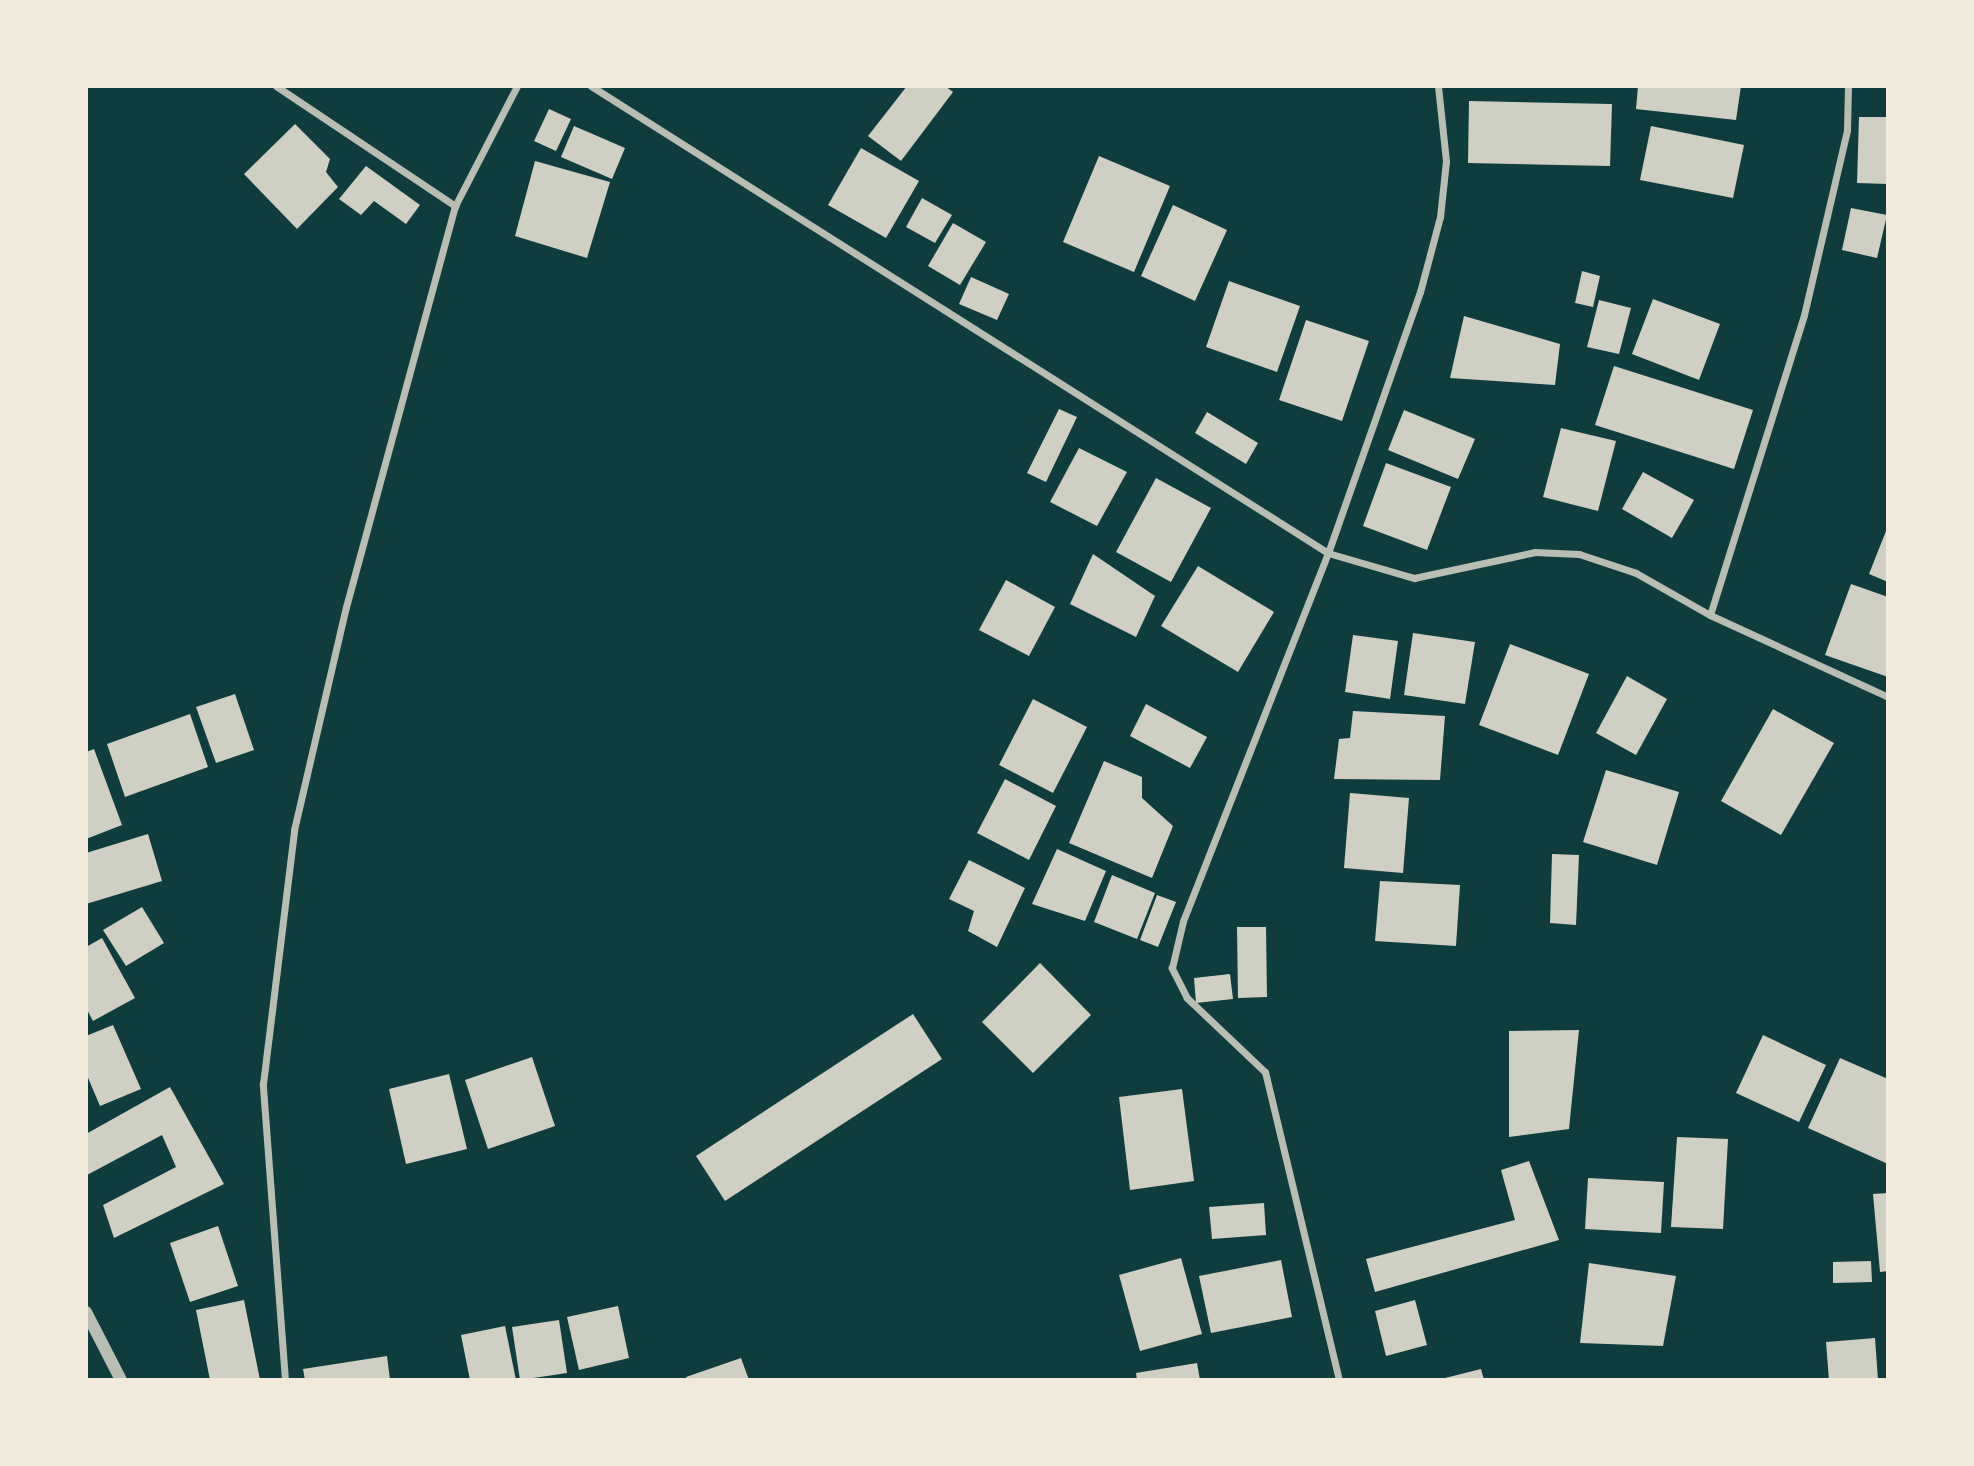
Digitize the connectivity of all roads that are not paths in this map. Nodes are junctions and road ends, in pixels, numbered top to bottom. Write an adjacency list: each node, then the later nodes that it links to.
1 (276, 86): 6 (street)
2 (517, 86): 6 (street)
3 (591, 86): 7 (street)
4 (1438, 86): 7 (street)
5 (1848, 86): 8 (street)
6 (455, 206): 12 (street)
7 (1328, 553): 8 (street); 13 (street)
8 (1710, 615): 9 (street)
9 (1888, 697)
10 (86, 1311): 11 (street)
11 (121, 1380)
12 (285, 1380)
13 (1339, 1380)

